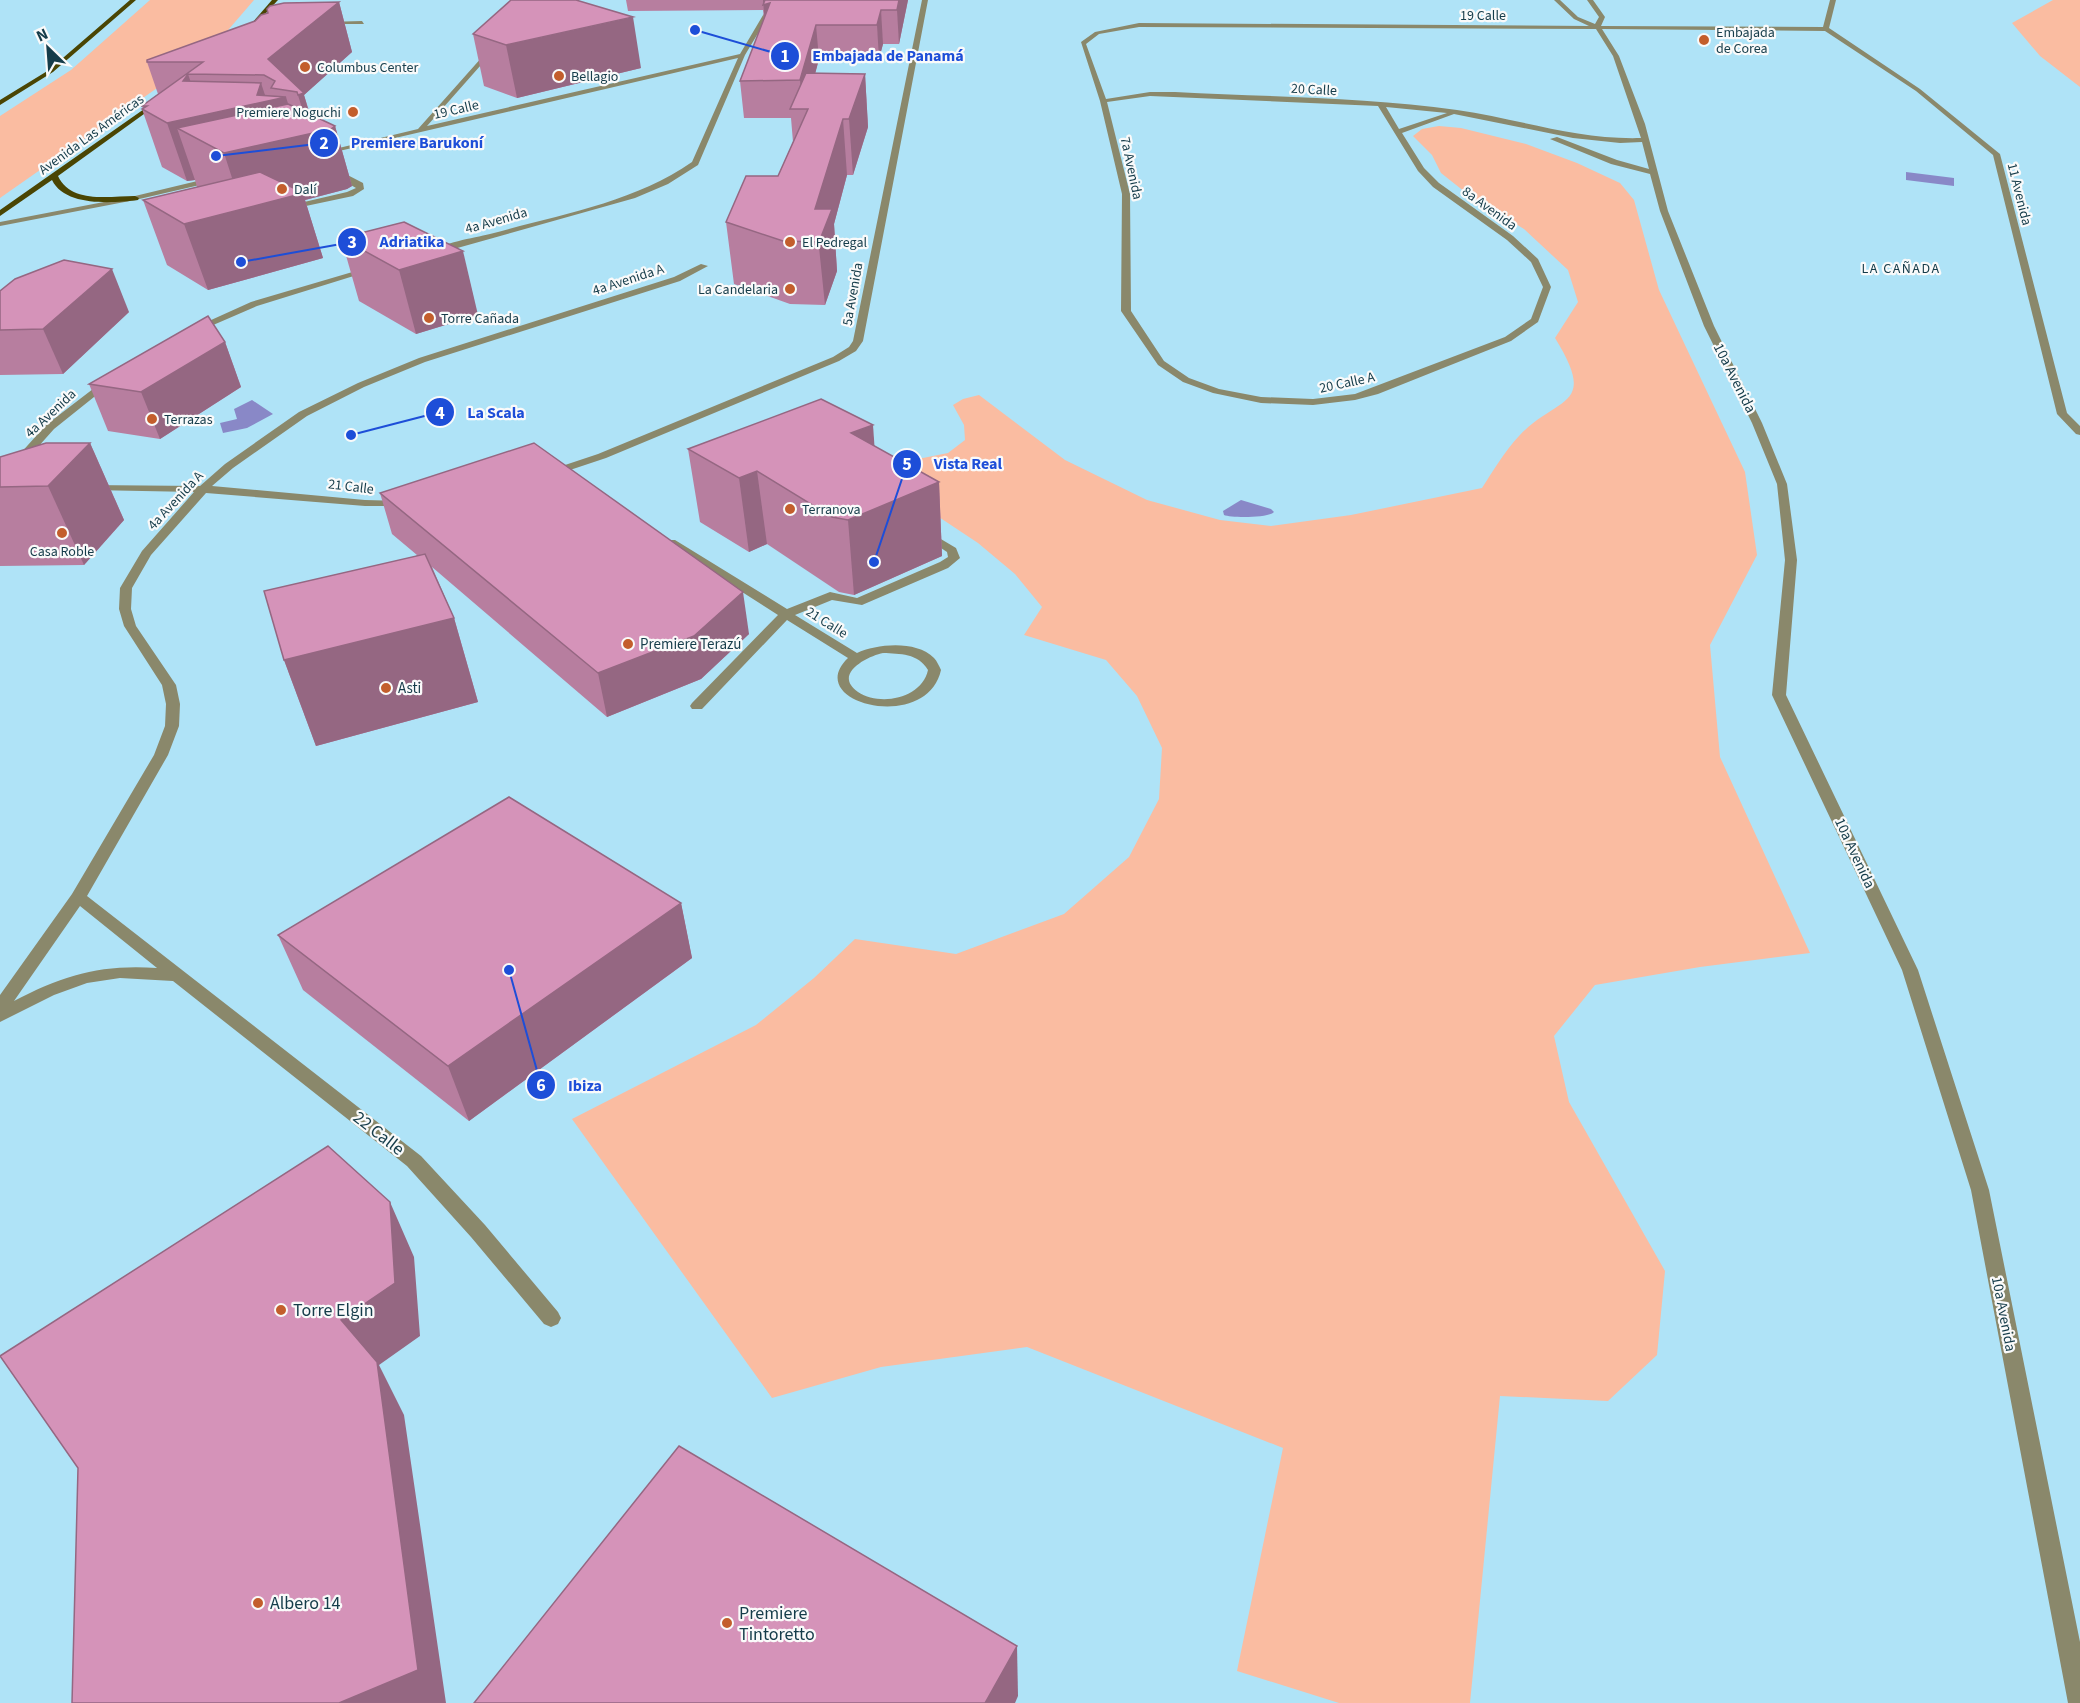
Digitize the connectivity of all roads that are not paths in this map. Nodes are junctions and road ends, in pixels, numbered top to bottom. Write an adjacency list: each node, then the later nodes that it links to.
1 (133, 0): 18 (main road)
2 (275, 0): 13 (main road)
3 (776, 0): 15 (street, 4a Avenida)
4 (925, 0): 42 (street, 5a Avenida)
5 (1557, 0): 11 (street, 10a Avenida)
6 (1590, 0): 11 (street, 10a Avenida)
7 (1833, 0): 12 (street)
8 (316, 24): 9 (street)
9 (362, 24)
10 (1139, 25): 11 (street, 19 Calle); 17 (street, 7a Avenida)
11 (1597, 27): 12 (street, 19 Calle); 24 (street, 10a Avenida)
12 (1826, 28): 41 (street, 11 Avenida)
13 (237, 42)
14 (497, 43): 22 (street)
15 (742, 55): 22 (street, 19 Calle); 34 (street, 4a Avenida)
16 (166, 95): 28 (main road, Avenida Las Américas)
17 (1102, 101): 19 (street, 20 Calle); 39 (street, 7a Avenida)
18 (0, 103)
19 (1381, 105): 20 (street, 20 Calle); 23 (street, 8a Avenida)
20 (1458, 112): 21 (street, 20 Calle); 23 (street)
21 (1524, 126): 24 (street, 20 Calle); 27 (street, 20 Calle)
22 (421, 129): 25 (street, 19 Calle)
23 (1397, 132): 37 (street, 8a Avenida)
24 (1644, 140): 27 (street, 10a Avenida)
25 (311, 153)
26 (323, 166): 31 (street)
27 (1652, 172): 57 (street, 10a Avenida)
28 (54, 176): 30 (main road); 32 (main road, Avenida Las Américas)
29 (225, 176): 30 (street)
30 (135, 198): 33 (street)
31 (290, 208)
32 (0, 214)
33 (0, 224)
34 (428, 253)
35 (382, 266): 38 (street)
36 (704, 266): 45 (street, 4a Avenida A)
37 (1539, 312): 39 (street, 20 Calle A)
38 (189, 332)
39 (1153, 354)
40 (117, 375): 43 (street, 4a Avenida)
41 (2080, 432)
42 (538, 477)
43 (4, 484)
44 (80, 486): 45 (street, 21 Calle)
45 (204, 488): 46 (street, 21 Calle); 52 (street, 4a Avenida A)
46 (413, 504)
47 (914, 525): 49 (street)
48 (657, 533): 49 (street, 21 Calle)
49 (786, 614): 50 (street, 21 Calle); 51 (street)
50 (856, 658): 50 (street, 21 Calle)
51 (697, 706)
52 (78, 897): 53 (street, 22 Calle); 54 (street, 4a Avenida A)
53 (180, 975): 55 (street); 56 (street, 22 Calle)
54 (0, 1008)
55 (0, 1016)
56 (551, 1318)
57 (2080, 1703)

